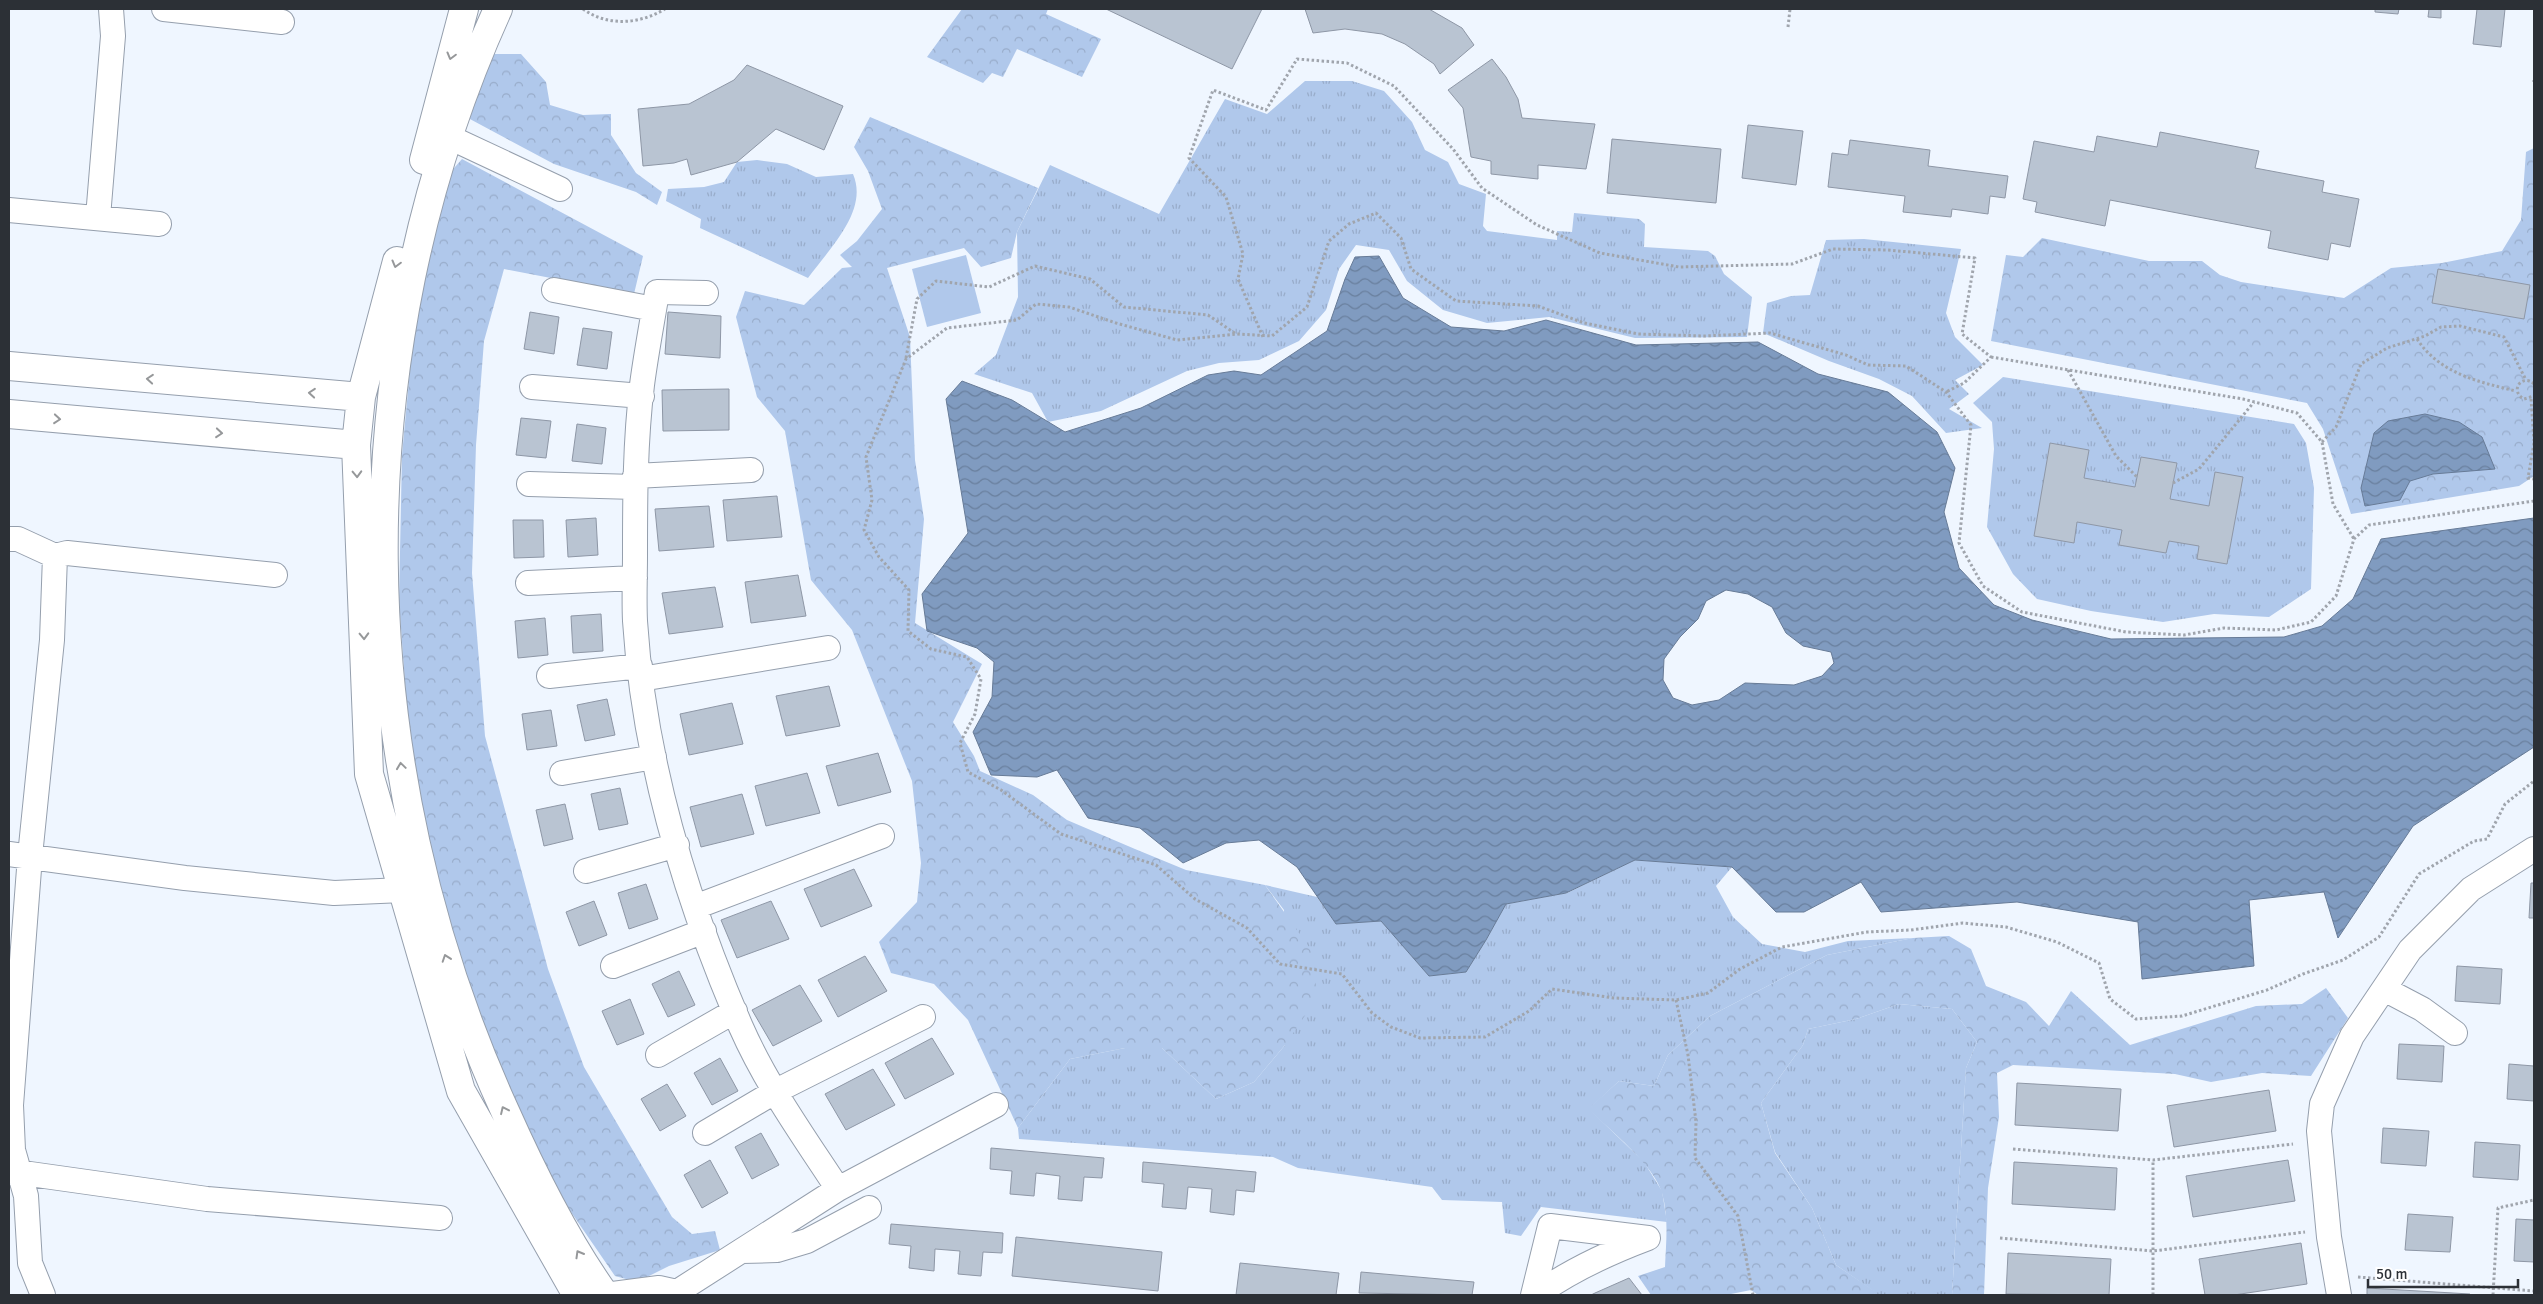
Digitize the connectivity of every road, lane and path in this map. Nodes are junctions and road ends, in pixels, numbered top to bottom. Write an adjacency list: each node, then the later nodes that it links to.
1 (111, 9): 13 (street)
2 (164, 9): 8 (street)
3 (464, 9): 32 (street, one-way to 32)
4 (498, 9): 10 (street)
5 (583, 9): 6 (path)
6 (665, 9)
7 (1790, 9): 9 (path)
8 (282, 22)
9 (1788, 27)
10 (449, 137): 11 (street); 94 (street, one-way to 10)
11 (560, 189)
12 (9, 210): 13 (street)
13 (98, 217): 14 (street)
14 (159, 224)
15 (554, 290): 17 (street)
16 (706, 293): 17 (street)
17 (654, 309): 30 (street)
18 (1236, 334): 19 (path); 22 (path); 22 (path)
19 (1263, 337): 21 (path); 29 (path)
20 (2417, 339): 25 (path); 28 (path); 36 (path)
21 (1991, 357): 24 (path); 29 (path)
22 (906, 359): 68 (path)
23 (9, 366): 32 (street, one-way to 23)
24 (2068, 370): 34 (path); 40 (path)
25 (2526, 380): 26 (path); 28 (path)
26 (2534, 384)
27 (532, 387): 30 (street)
28 (2516, 391): 33 (path)
29 (1946, 392): 47 (path)
30 (642, 396): 42 (street)
31 (2534, 396): 33 (path)
32 (361, 397): 38 (street)
33 (2531, 399): 37 (path)
34 (2254, 402): 36 (path); 43 (path)
35 (9, 414): 38 (street, one-way to 38)
36 (2322, 442): 47 (path)
37 (2534, 442): 41 (path)
38 (356, 445): 63 (street, one-way to 63)
39 (751, 470): 42 (street)
40 (2137, 477)
41 (2534, 480)
42 (635, 482): 44 (street); 50 (street)
43 (2173, 483)
44 (529, 484)
45 (2534, 501): 47 (path)
46 (9, 538): 48 (street)
47 (2354, 539)
48 (55, 556): 49 (street); 61 (street)
49 (275, 575)
50 (635, 578): 51 (street); 53 (street)
51 (528, 583)
52 (828, 648): 53 (street)
53 (641, 673): 54 (street); 55 (street)
54 (549, 676)
55 (654, 757): 56 (street); 59 (street)
56 (562, 773)
57 (2534, 781): 68 (path)
58 (882, 836): 64 (street)
59 (677, 845): 62 (street); 64 (street)
60 (2534, 849): 67 (street)
61 (19, 855): 63 (street); 79 (street)
62 (586, 871)
63 (403, 890): 93 (street)
64 (695, 907): 65 (street)
65 (704, 931): 66 (street); 69 (street)
66 (613, 966)
67 (2384, 989): 71 (street); 99 (street)
68 (1676, 1000): 97 (path)
69 (735, 1011): 72 (street); 73 (street)
70 (923, 1017): 73 (street)
71 (2455, 1033)
72 (658, 1055)
73 (776, 1091): 75 (street); 80 (street)
74 (996, 1105): 80 (street)
75 (706, 1133)
76 (2293, 1144): 78 (path)
77 (2013, 1150): 78 (path)
78 (2154, 1160): 87 (path)
79 (15, 1173): 83 (street); 92 (street)
80 (838, 1189): 86 (street)
81 (2534, 1200): 89 (path)
82 (869, 1208): 86 (street)
83 (440, 1218)
84 (2305, 1232): 87 (path)
85 (2000, 1238): 87 (path)
86 (742, 1250): 91 (street)
87 (2154, 1251): 98 (path)
88 (2354, 1276): 89 (path)
89 (2493, 1286): 90 (path); 100 (path)
90 (2534, 1291)
91 (676, 1294): 94 (street)
92 (43, 1295)
93 (577, 1295)
94 (605, 1295)
95 (1533, 1295): 96 (street)
96 (1536, 1295)
97 (1753, 1295)
98 (2153, 1295)
99 (2339, 1295)
100 (2493, 1295)

